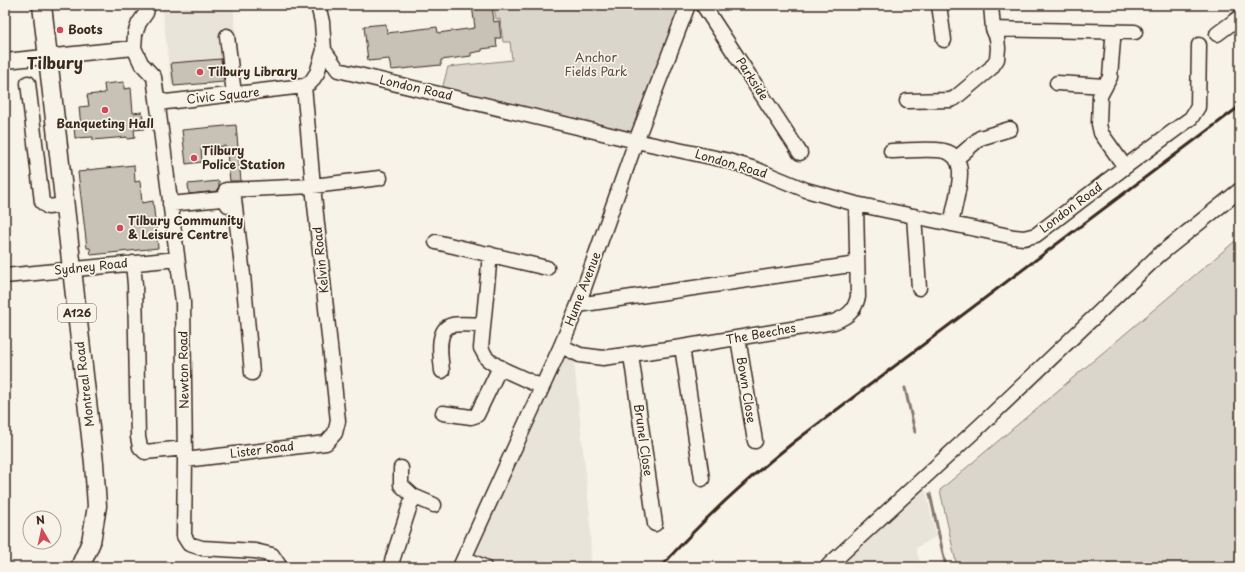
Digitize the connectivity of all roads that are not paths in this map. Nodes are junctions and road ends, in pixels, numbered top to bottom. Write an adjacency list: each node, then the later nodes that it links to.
1 (42, 5): 18 (main road, A126)
2 (148, 5): 16 (street)
3 (318, 5): 17 (street)
4 (688, 5): 29 (street, Hume Avenue)
5 (703, 5): 31 (street, Parkside)
6 (939, 5): 13 (street)
7 (991, 5): 9 (street)
8 (1240, 17): 11 (street)
9 (994, 29): 10 (street); 27 (street)
10 (1135, 32)
11 (1217, 34)
12 (227, 36): 25 (street)
13 (944, 40)
14 (1113, 40): 24 (street)
15 (1199, 45): 33 (street, London Road)
16 (134, 48): 18 (street); 26 (street)
17 (324, 50): 20 (street); 21 (street)
18 (48, 56): 19 (street); 39 (main road, Montreal Road / A126)
19 (5, 61)
20 (338, 70): 21 (street, Civic Square); 29 (street, London Road)
21 (309, 82): 25 (street, Civic Square); 35 (street, Kelvin Road)
22 (28, 83): 39 (street)
23 (1056, 83): 24 (street)
24 (1105, 86): 33 (street)
25 (234, 94): 26 (street, Civic Square)
26 (157, 99): 37 (street, Newton Road)
27 (907, 101)
28 (1010, 129): 32 (street)
29 (636, 141): 38 (street, London Road); 52 (street, Hume Avenue)
30 (891, 151): 32 (street)
31 (800, 153)
32 (956, 159): 42 (street)
33 (1125, 167): 42 (street, London Road)
34 (380, 178): 35 (street)
35 (313, 186): 60 (street); 63 (street, Kelvin Road)
36 (1240, 190): 76 (street)
37 (170, 204): 40 (street); 45 (street, Newton Road)
38 (856, 204): 41 (street, London Road); 47 (street, The Beeches)
39 (65, 205): 49 (main road, Montreal Road / A126)
40 (228, 205)
41 (914, 216): 42 (street, London Road); 51 (street)
42 (951, 224)
43 (436, 242): 44 (street)
44 (490, 254): 48 (street); 53 (street)
45 (177, 259): 46 (street, Sydney Road); 65 (street, Newton Road)
46 (133, 263): 49 (street, Sydney Road); 65 (street, Lister Road)
47 (857, 264): 52 (street); 54 (street, The Beeches)
48 (547, 268)
49 (72, 269): 50 (street, Sydney Road); 73 (main road, Montreal Road / A126)
50 (5, 276)
51 (918, 288)
52 (578, 305): 55 (street, Hume Avenue)
53 (483, 325): 58 (street); 59 (street)
54 (738, 338): 56 (street, The Beeches); 64 (street, Bown Close)
55 (561, 346): 57 (street, The Beeches); 61 (street, Hume Avenue)
56 (682, 347): 57 (street, The Beeches); 67 (street)
57 (631, 355): 70 (street, Brunel Close)
58 (500, 367): 61 (street); 62 (street)
59 (442, 371)
60 (252, 373)
61 (542, 387): 71 (street, Hume Avenue)
62 (443, 414)
63 (335, 433): 65 (street, Lister Road)
64 (755, 441)
65 (185, 454): 74 (street, Newton Road)
66 (401, 468): 68 (street)
67 (702, 479)
68 (413, 496): 69 (street); 72 (street)
69 (434, 505)
70 (655, 524)
71 (462, 563): 75 (street)
72 (394, 565)
73 (80, 567)
74 (280, 567)
75 (484, 567)
76 (827, 567)

